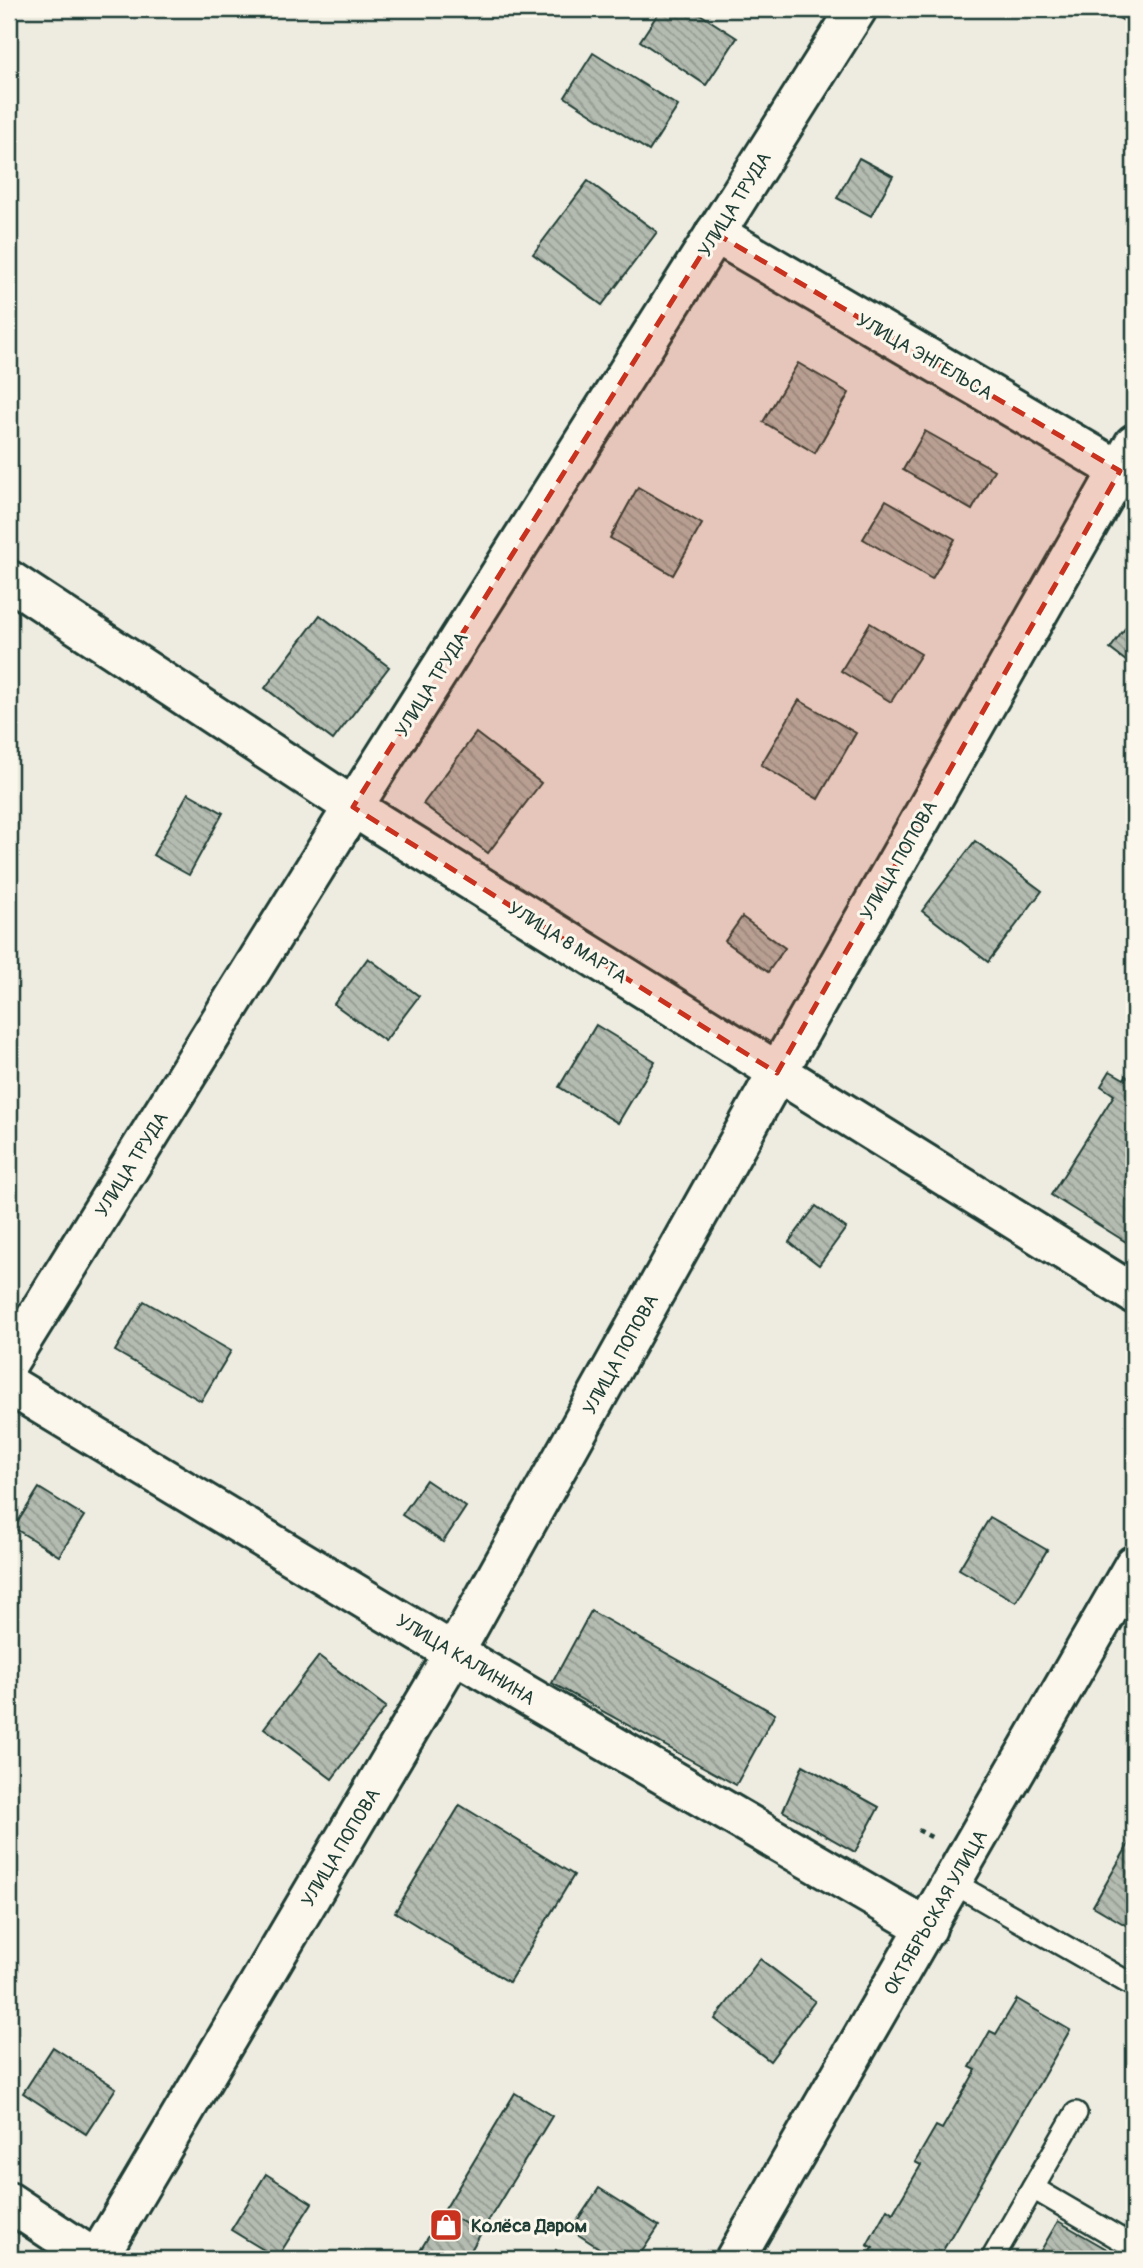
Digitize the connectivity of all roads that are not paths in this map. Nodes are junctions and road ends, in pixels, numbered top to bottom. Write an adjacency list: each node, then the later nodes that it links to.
1 (857, 9): 2 (street, УЛИЦА ТРУДА)
2 (715, 233): 3 (street, УЛИЦА ЭНГЕЛЬСА); 5 (street, УЛИЦА ТРУДА)
3 (1129, 465): 6 (street, УЛИЦА ПОПОВА)
4 (9, 580): 5 (street, УЛИЦА 8 МАРТА)
5 (353, 807): 6 (street, УЛИЦА 8 МАРТА); 8 (street, УЛИЦА ТРУДА)
6 (777, 1073): 7 (street, УЛИЦА 8 МАРТА); 11 (street, УЛИЦА ПОПОВА)
7 (1134, 1294)
8 (9, 1361)
9 (9, 1384): 11 (street, УЛИЦА КАЛИНИНА)
10 (1130, 1584): 12 (street, ОКТЯБРЬСКАЯ УЛИЦА)
11 (454, 1653): 13 (street, УЛИЦА КАЛИНИНА); 19 (street, УЛИЦА ПОПОВА)
12 (952, 1882): 13 (street, ОКТЯБРЬСКАЯ УЛИЦА); 14 (lane)
13 (927, 1928): 20 (street, ОКТЯБРЬСКАЯ УЛИЦА)
14 (1134, 1986)
15 (1076, 2113): 16 (lane)
16 (1033, 2188): 18 (lane); 21 (lane)
17 (9, 2203): 19 (street)
18 (1134, 2246)
19 (96, 2259)
20 (735, 2259)
21 (992, 2259)

